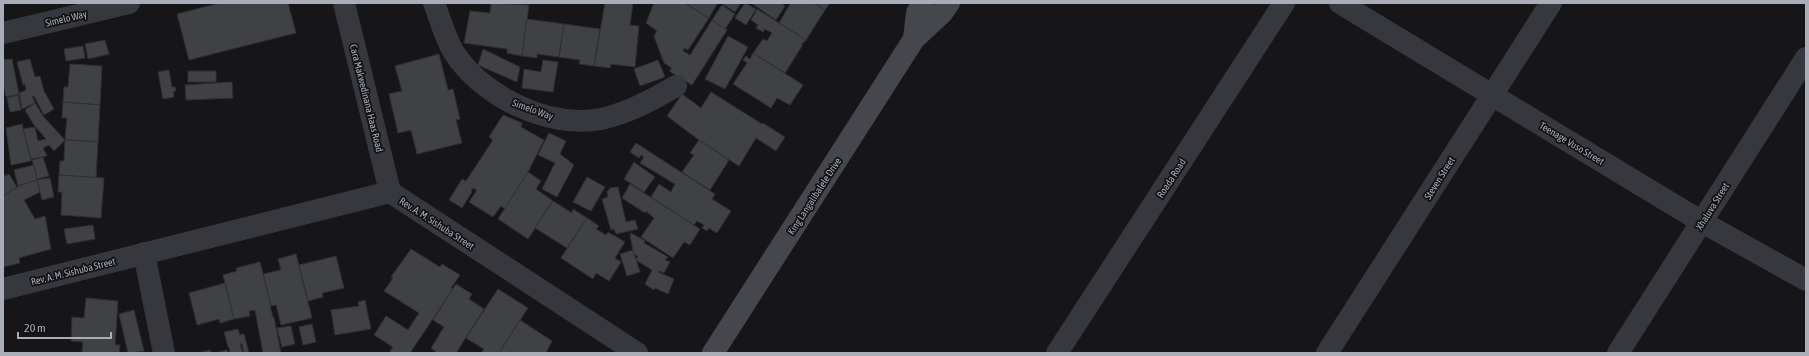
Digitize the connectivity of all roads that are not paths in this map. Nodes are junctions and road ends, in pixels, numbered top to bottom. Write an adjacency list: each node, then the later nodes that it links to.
1 (129, 3): 9 (street, Simelo Way)
2 (344, 3): 14 (street, Cara Makwedinana Haas Road)
3 (434, 3): 12 (street, Simelo Way)
4 (923, 3): 10 (street, King Langalibalele Drive)
5 (949, 3): 10 (street, King Langalibalele Drive)
6 (1284, 3): 22 (street, Roada Road)
7 (1340, 3): 13 (street, Teenage Vuso Street)
8 (1551, 3): 13 (street, Steven Street)
9 (3, 33)
10 (914, 39): 21 (street, King Langalibalele Drive)
11 (1806, 58): 15 (street, Xhaluva Street)
12 (676, 86)
13 (1492, 94): 15 (street, Teenage Vuso Street); 23 (street, Steven Street)
14 (390, 192): 16 (street, Rev. A. M. Sishuba Street); 20 (street, Rev. A. M. Sishuba Street)
15 (1702, 222): 17 (street, Teenage Vuso Street); 24 (street, Xhaluva Street)
16 (144, 253): 18 (street, Rev. A. M. Sishuba Street); 19 (street)
17 (1806, 280)
18 (3, 289)
19 (164, 353)
20 (637, 353)
21 (713, 353)
22 (1057, 353)
23 (1327, 353)
24 (1618, 353)

